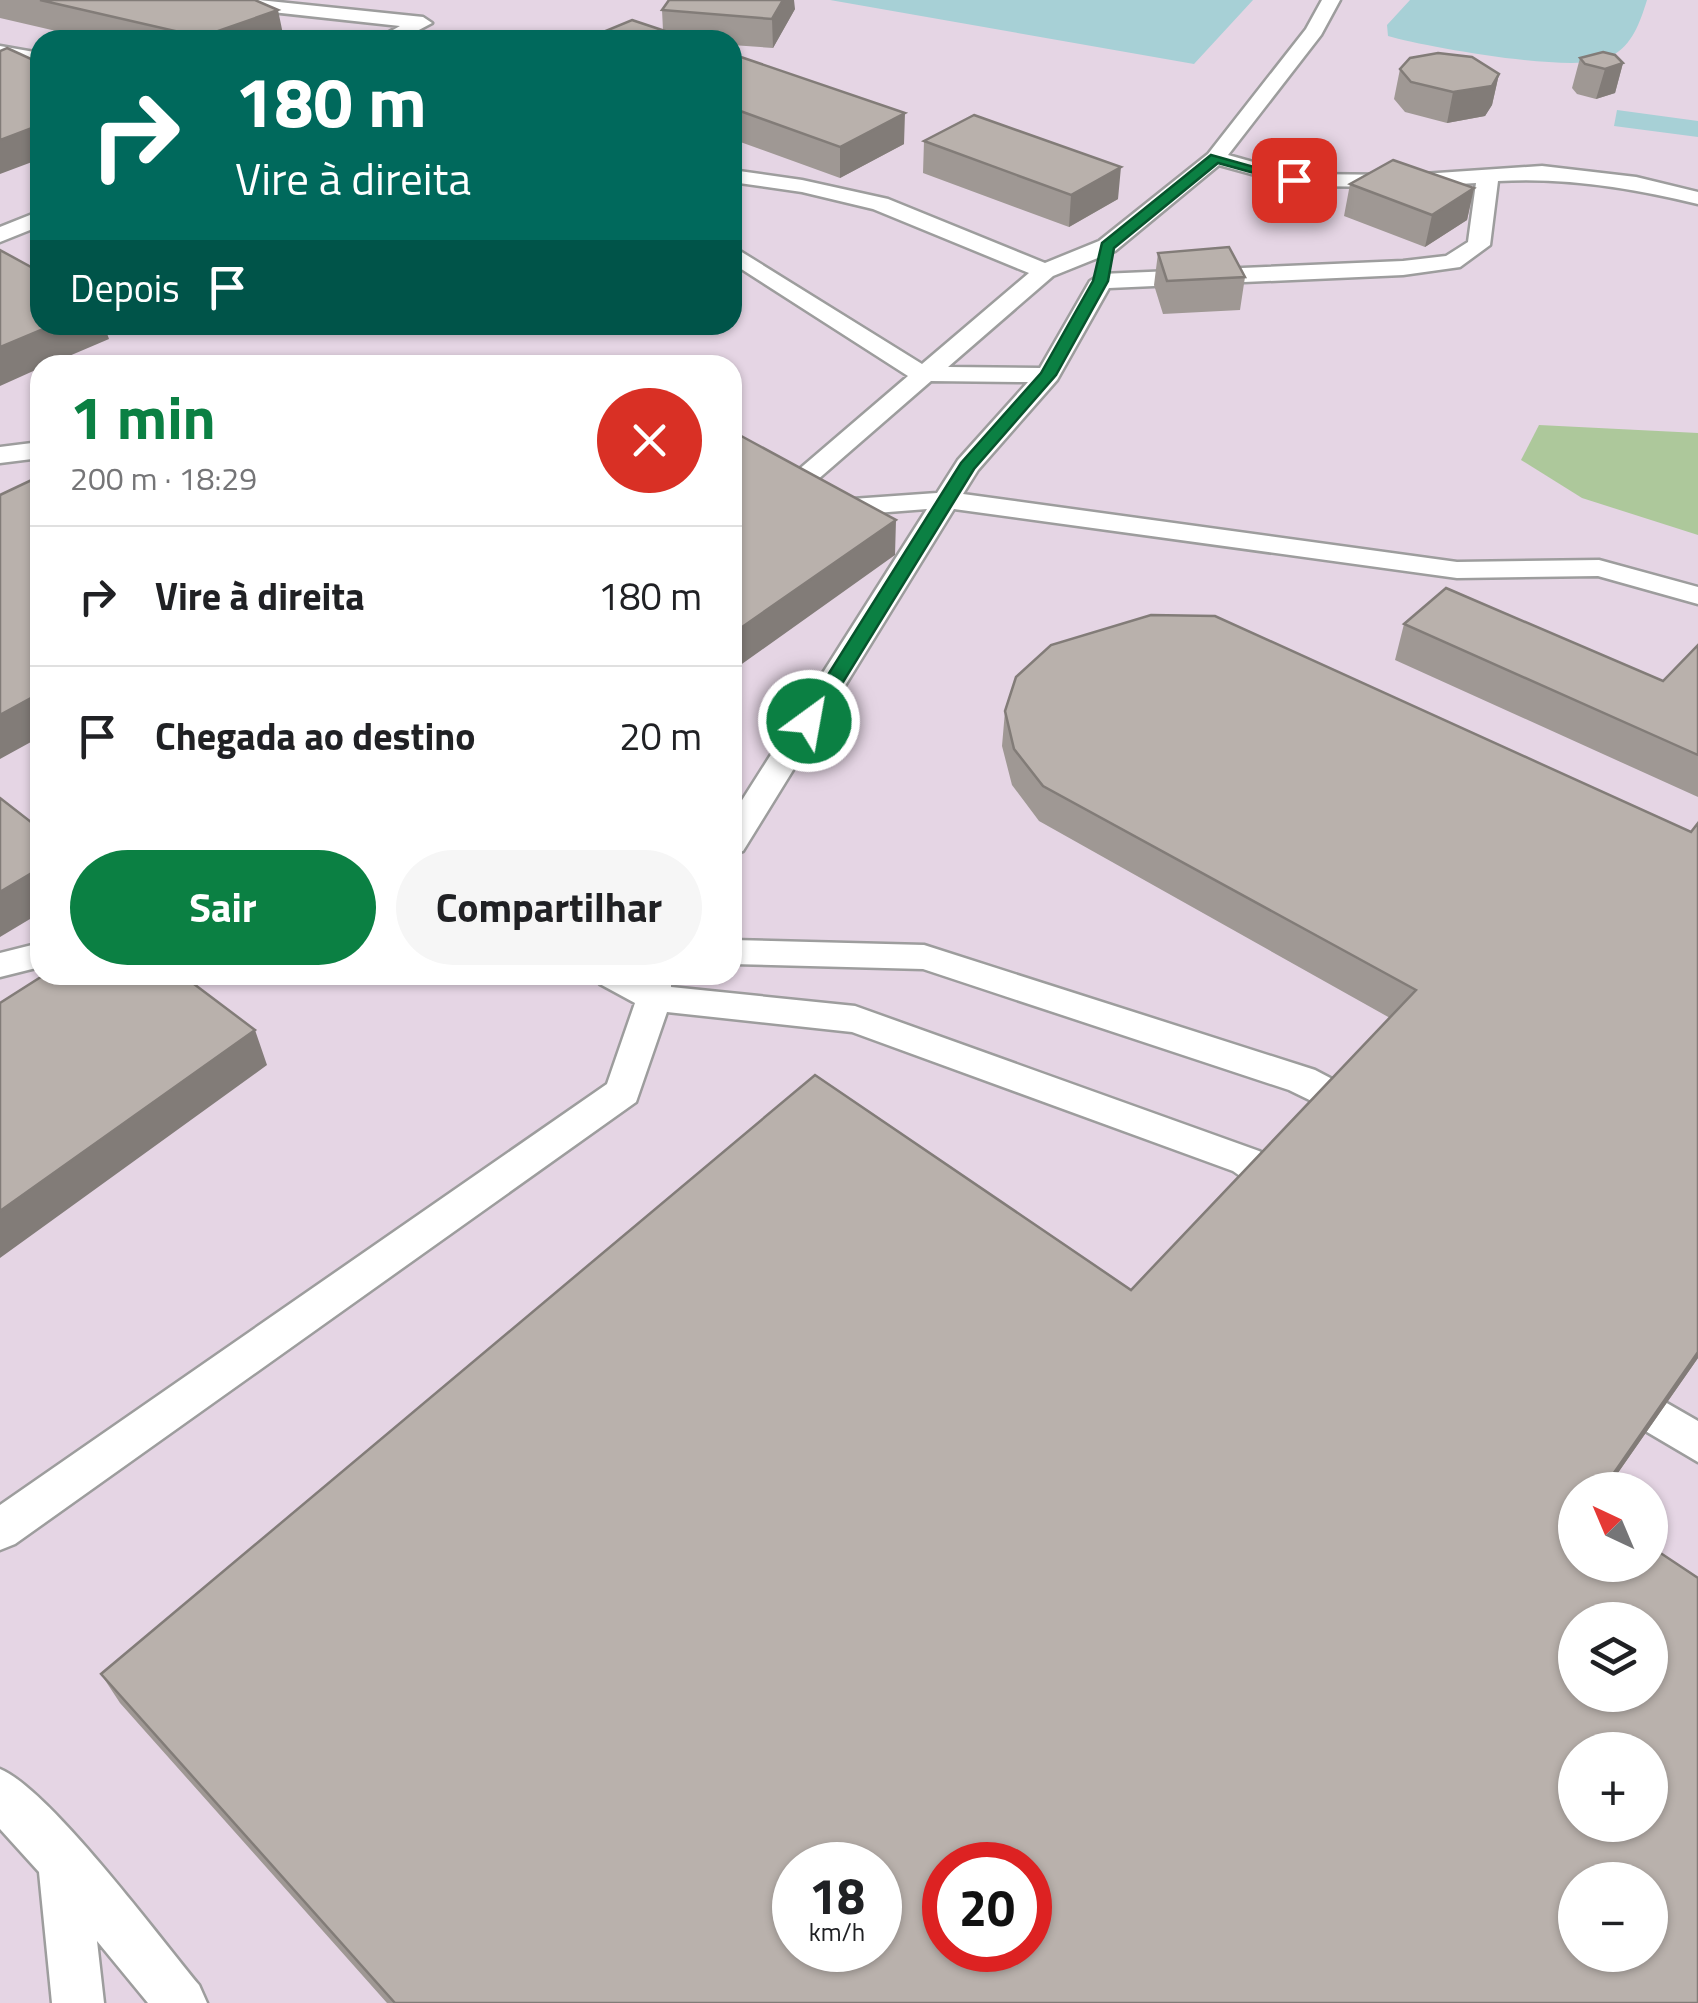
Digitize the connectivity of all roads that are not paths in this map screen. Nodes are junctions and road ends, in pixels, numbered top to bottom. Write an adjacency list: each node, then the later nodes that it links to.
1 (207, 0): 3 (lane)
2 (1331, 0): 6 (lane)
3 (406, 30)
4 (0, 52): 5 (lane)
5 (30, 57)
6 (1216, 158): 7 (lane); 12 (lane)
7 (1488, 176): 9 (lane); 15 (lane)
8 (742, 177): 14 (lane)
9 (1698, 198)
10 (30, 222): 11 (lane)
11 (0, 235)
12 (1108, 246): 14 (lane); 15 (lane)
13 (742, 259): 16 (lane)
14 (1045, 271): 15 (lane); 16 (lane)
15 (1101, 281): 17 (lane)
16 (922, 374): 17 (lane); 21 (lane)
17 (1048, 375): 20 (lane)
18 (30, 451): 19 (lane)
19 (0, 455)
20 (946, 500): 21 (lane); 23 (lane); 24 (lane)
21 (768, 508): 22 (lane)
22 (742, 510)
23 (1698, 596)
24 (742, 828)
25 (742, 952): 29 (lane)
26 (30, 958): 27 (lane)
27 (0, 966)
28 (654, 986): 30 (lane); 33 (lane)
29 (1388, 1125)
30 (1313, 1202)
31 (1581, 1370): 32 (lane)
32 (1698, 1443)
33 (0, 1530)
34 (0, 1793): 35 (lane)
35 (63, 1862): 36 (lane); 37 (lane)
36 (78, 2003)
37 (181, 2003)

